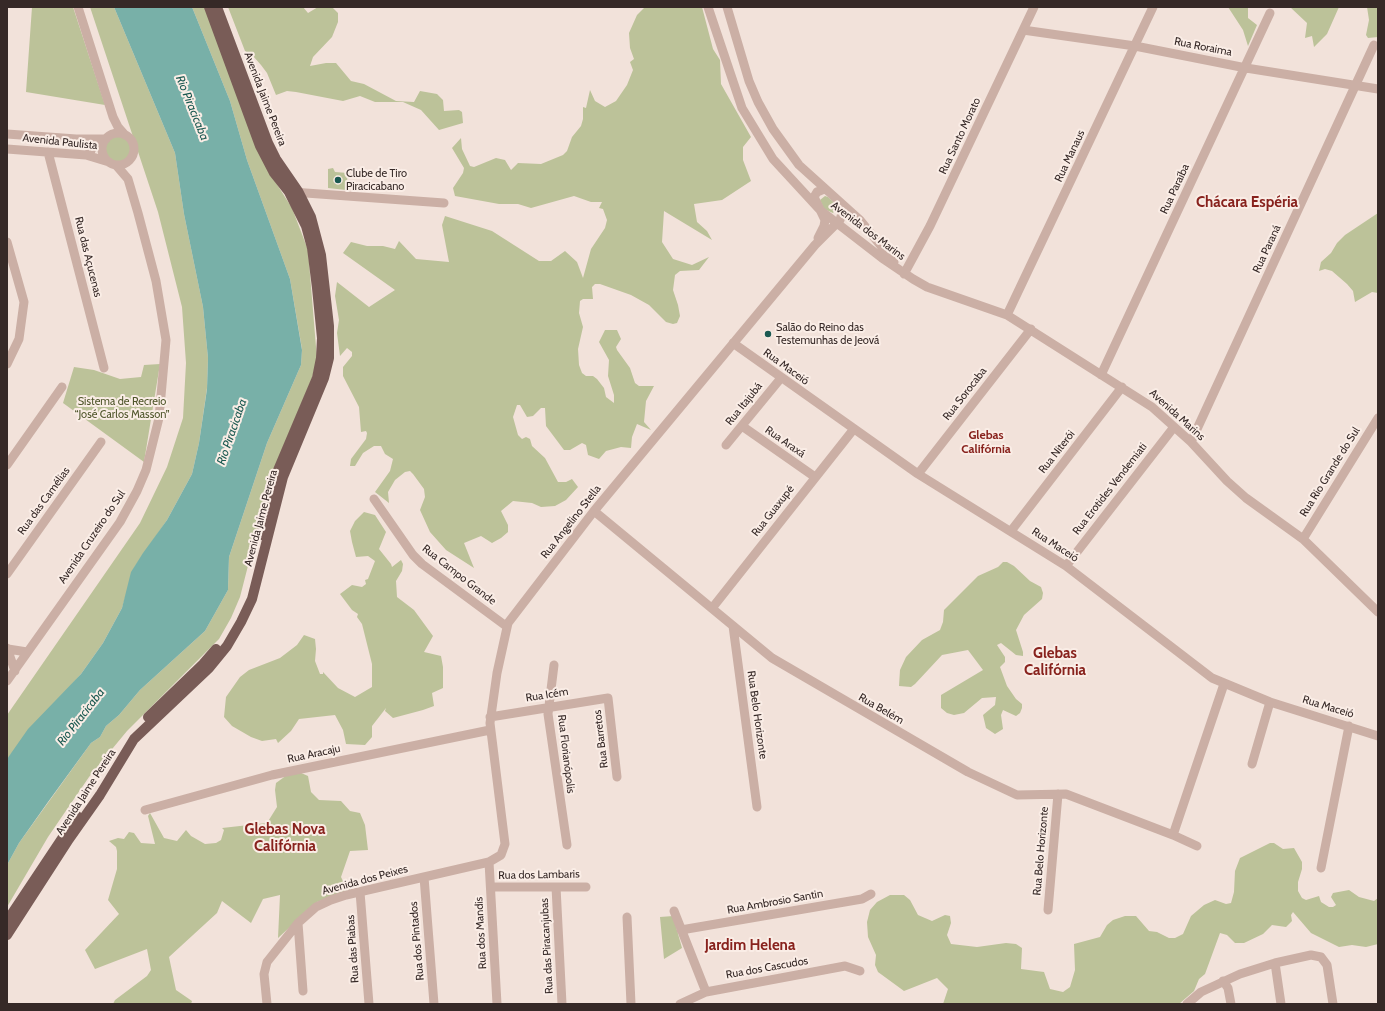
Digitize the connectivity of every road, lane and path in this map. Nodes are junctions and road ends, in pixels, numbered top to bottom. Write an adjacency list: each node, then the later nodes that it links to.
1 (78, 7): 15 (street)
2 (209, 7): 27 (main road, Avenida Jaime Pereira)
3 (217, 7): 27 (main road, Avenida Jaime Pereira)
4 (708, 7): 30 (street, Avenida dos Marins)
5 (727, 7): 26 (street, Avenida dos Marins)
6 (1034, 7): 9 (street, Rua Santo Morato)
7 (1153, 7): 11 (street, Rua Manaus)
8 (1270, 13): 12 (street, Rua Paraíba)
9 (1023, 30): 11 (street, Rua Roraima); 34 (street, Rua Santo Morato)
10 (1374, 45): 13 (street, Rua Paraná)
11 (1135, 46): 12 (street, Rua Roraima); 35 (street, Rua Manaus)
12 (1246, 68): 13 (street, Rua Roraima); 40 (street, Rua Paraíba)
13 (1356, 85): 14 (street, Rua Roraima); 49 (street, Rua Paraná)
14 (1378, 89)
15 (113, 117): 17 (street); 18 (street)
16 (7, 134): 19 (street, Avenida Paulista)
17 (125, 135): 18 (street); 23 (street)
18 (107, 138): 19 (street, Avenida Paulista); 24 (street)
19 (90, 140): 22 (street)
20 (7, 149): 21 (street, Avenida Paulista)
21 (48, 152): 22 (street, Avenida Paulista); 39 (street, Rua das Açucenas)
22 (86, 155): 24 (street, Avenida Paulista)
23 (130, 159): 24 (street); 25 (street, Avenida Cruzeiro do Sul)
24 (112, 163): 25 (street, Avenida Cruzeiro do Sul)
25 (128, 179): 65 (street, Avenida Cruzeiro do Sul)
26 (824, 189): 29 (street, Avenida dos Marins); 30 (street)
27 (293, 192): 28 (street); 96 (main road, Avenida Jaime Pereira); 99 (main road, Avenida Jaime Pereira)
28 (444, 203)
29 (844, 206): 31 (street); 34 (street, Avenida dos Marins)
30 (820, 210): 31 (street, Avenida dos Marins); 33 (street)
31 (838, 222): 33 (street); 34 (street, Avenida dos Marins)
32 (7, 242): 38 (street)
33 (815, 245): 37 (street, Rua Angelino Stella)
34 (904, 274): 35 (street, Avenida Marins)
35 (1007, 315): 36 (street, Avenida Marins)
36 (1031, 329): 40 (street, Avenida Marins); 52 (street, Rua Sorocaba)
37 (733, 344): 41 (street, Rua Maceió); 55 (street, Rua Angelino Stella)
38 (7, 364)
39 (104, 368)
40 (1101, 375): 43 (street, Avenida Marins)
41 (781, 378): 45 (street, Rua Itajubá); 47 (street, Rua Maceió)
42 (62, 387): 51 (street)
43 (1122, 387): 46 (street, Avenida Marins); 56 (street, Rua Niterói)
44 (1378, 418): 57 (street, Rua Rio Grande do Sul)
45 (742, 426): 50 (street, Rua Itajubá); 53 (street, Rua Araxá)
46 (1174, 427): 49 (street, Avenida Marins); 58 (street, Rua Erotides Vendemiati)
47 (854, 430): 52 (street, Rua Maceió); 53 (street, Rua Guaxupé)
48 (101, 442): 59 (street, Rua das Camélias)
49 (1191, 442): 57 (street, Avenida Marins)
50 (726, 445)
51 (7, 465)
52 (918, 474): 56 (street, Rua Maceió)
53 (815, 477): 60 (street, Rua Guaxupé)
54 (374, 499): 62 (street, Rua Campo Grande)
55 (594, 511): 60 (street, Rua Belém); 62 (street, Rua Angelino Stella)
56 (1011, 531): 58 (street, Rua Maceió)
57 (1303, 539): 61 (street, Avenida Marins)
58 (1066, 566): 69 (street, Rua Maceió)
59 (7, 574)
60 (713, 607): 63 (street, Rua Belém)
61 (1378, 612)
62 (506, 626): 73 (street, Rua Angelino Stella)
63 (733, 626): 79 (street, Rua Belém); 80 (street, Rua Belo Horizonte)
64 (8, 649): 65 (street); 67 (street)
65 (27, 652): 67 (street, Avenida Cruzeiro do Sul)
66 (554, 665): 72 (street, Rua Florianópolis)
67 (14, 670): 68 (street, Avenida Cruzeiro do Sul)
68 (7, 681)
69 (1224, 684): 71 (street, Rua Maceió); 82 (street)
70 (608, 698): 72 (street, Rua Icém); 78 (street, Rua Barretos)
71 (1270, 702): 74 (street, Rua Maceió); 77 (street)
72 (549, 707): 73 (street, Rua Icém); 83 (street, Rua Florianópolis)
73 (490, 717): 75 (street, Rua Angelino Stella)
74 (1349, 726): 76 (street, Rua Maceió); 86 (street)
75 (490, 730): 81 (street, Rua Aracaju); 85 (street, Rua Angelino Stella)
76 (1378, 736)
77 (1252, 764)
78 (617, 777)
79 (1058, 794): 82 (street, Rua Belém); 93 (street, Rua Belo Horizonte)
80 (757, 807)
81 (145, 810)
82 (1173, 835): 84 (street, Rua Belém)
83 (567, 845)
84 (1197, 846)
85 (489, 862): 87 (street, Avenida dos Peixes); 88 (street, Rua dos Mandis)
86 (1321, 868)
87 (424, 877): 91 (street, Avenida dos Peixes); 107 (street, Rua dos Pintados)
88 (491, 887): 89 (street, Rua dos Lambaris); 108 (street, Rua dos Mandis)
89 (556, 887): 90 (street, Rua dos Lambaris); 109 (street, Rua das Piracanjubas)
90 (586, 887)
91 (360, 892): 97 (street, Avenida dos Peixes); 106 (street, Rua das Piabas)
92 (871, 894): 98 (street, Rua Ambrosio Santin)
93 (1048, 910)
94 (674, 911): 98 (street)
95 (626, 918): 110 (street)
96 (7, 921)
97 (298, 924): 103 (street); 105 (street, Avenida dos Peixes)
98 (681, 930): 104 (street)
99 (7, 935)
100 (1275, 963): 102 (street); 114 (street); 115 (street)
101 (860, 971): 104 (street, Rua dos Cascudos)
102 (1223, 981): 112 (street); 113 (street)
103 (303, 991)
104 (706, 992): 111 (street, Rua dos Cascudos)
105 (267, 1004)
106 (369, 1004)
107 (434, 1004)
108 (497, 1004)
109 (562, 1004)
110 (632, 1004)
111 (680, 1004)
112 (1187, 1004)
113 (1231, 1004)
114 (1281, 1004)
115 (1333, 1004)

